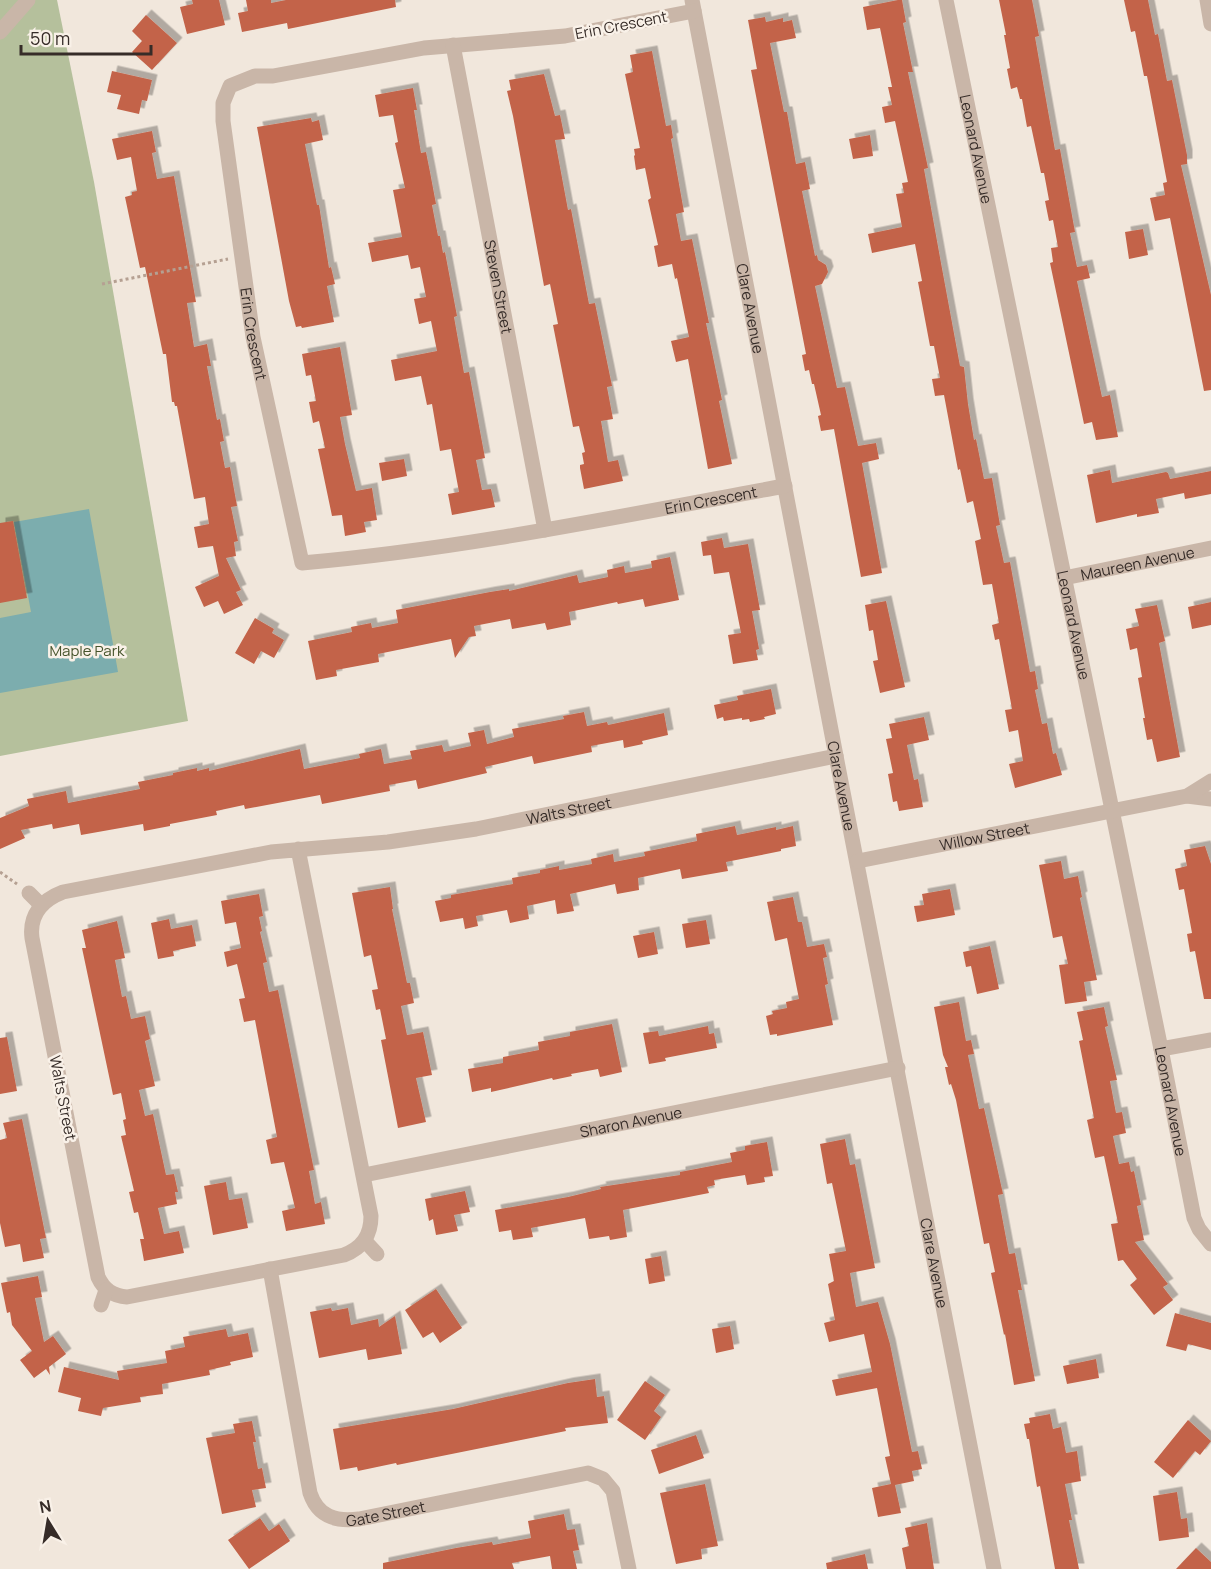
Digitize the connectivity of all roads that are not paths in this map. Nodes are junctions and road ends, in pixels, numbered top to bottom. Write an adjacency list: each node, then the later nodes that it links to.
1 (28, 0): 6 (street)
2 (946, 0): 11 (street, Leonard Avenue)
3 (1207, 0): 5 (street)
4 (693, 5): 7 (street, Erin Crescent); 8 (street, Clare Avenue)
5 (1211, 24)
6 (0, 32)
7 (453, 45): 9 (street, Steven Street); 9 (street, Erin Crescent)
8 (785, 486): 9 (street, Erin Crescent); 12 (street, Clare Avenue)
9 (545, 530)
10 (1211, 548): 11 (street, Maureen Avenue)
11 (1065, 578): 16 (street, Leonard Avenue)
12 (836, 756): 17 (street, Walts Street); 18 (street, Clare Avenue)
13 (1211, 781): 14 (street)
14 (1187, 796): 15 (street); 16 (street, Willow Street)
15 (1211, 799)
16 (1112, 811): 18 (street, Willow Street); 22 (street, Leonard Avenue)
17 (298, 849): 20 (street, Walts Street); 24 (street)
18 (858, 861): 23 (street, Clare Avenue)
19 (29, 893): 20 (street)
20 (41, 905): 28 (street, Walts Street)
21 (1211, 1040): 22 (street)
22 (1161, 1049): 26 (street, Leonard Avenue)
23 (898, 1068): 24 (street, Sharon Avenue); 30 (street, Clare Avenue)
24 (364, 1175): 25 (street)
25 (365, 1241): 27 (street); 28 (street, Walts Street)
26 (1211, 1244)
27 (377, 1254)
28 (270, 1269): 29 (street, Gate Street)
29 (629, 1569)
30 (994, 1569)

